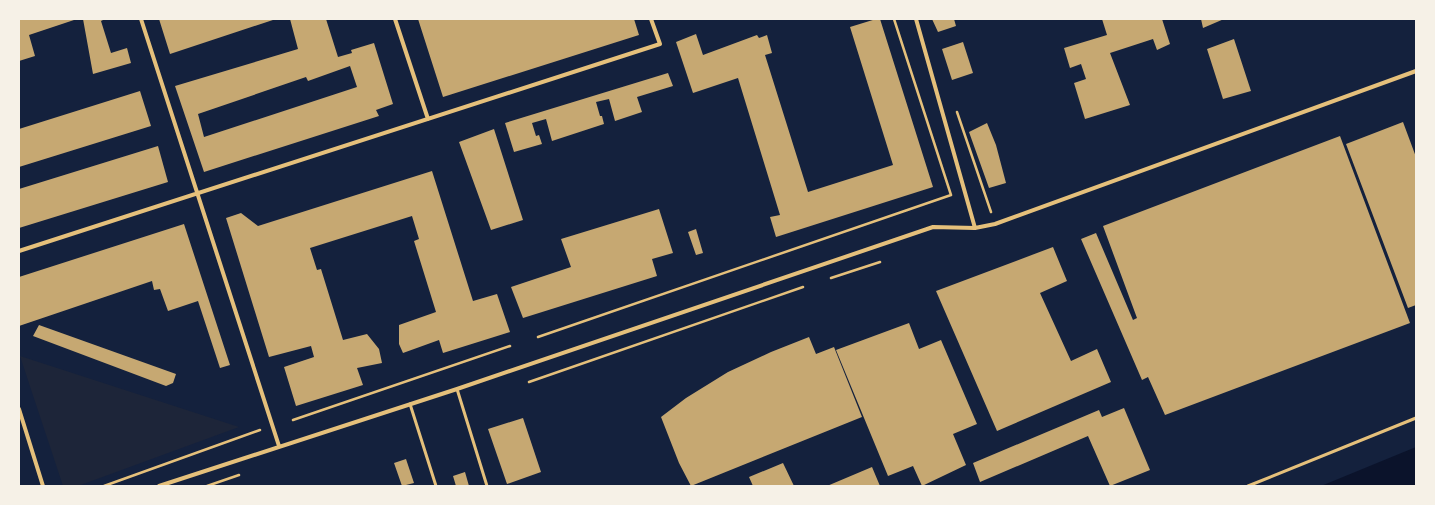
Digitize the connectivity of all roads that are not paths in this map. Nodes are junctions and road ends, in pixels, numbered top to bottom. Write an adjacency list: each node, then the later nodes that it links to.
1 (141, 19): 7 (street)
2 (395, 19): 6 (street)
3 (651, 19): 6 (street)
4 (916, 19): 8 (street)
5 (1416, 71): 8 (street)
6 (428, 119): 7 (street)
7 (196, 194): 9 (street); 14 (street)
8 (976, 228): 10 (street)
9 (19, 251)
10 (457, 389): 11 (street); 18 (lane)
11 (410, 404): 14 (street); 17 (lane)
12 (19, 409): 15 (street)
13 (1416, 418): 19 (lane)
14 (279, 446): 16 (street)
15 (43, 486)
16 (159, 486)
17 (436, 486)
18 (487, 486)
19 (1248, 486)

